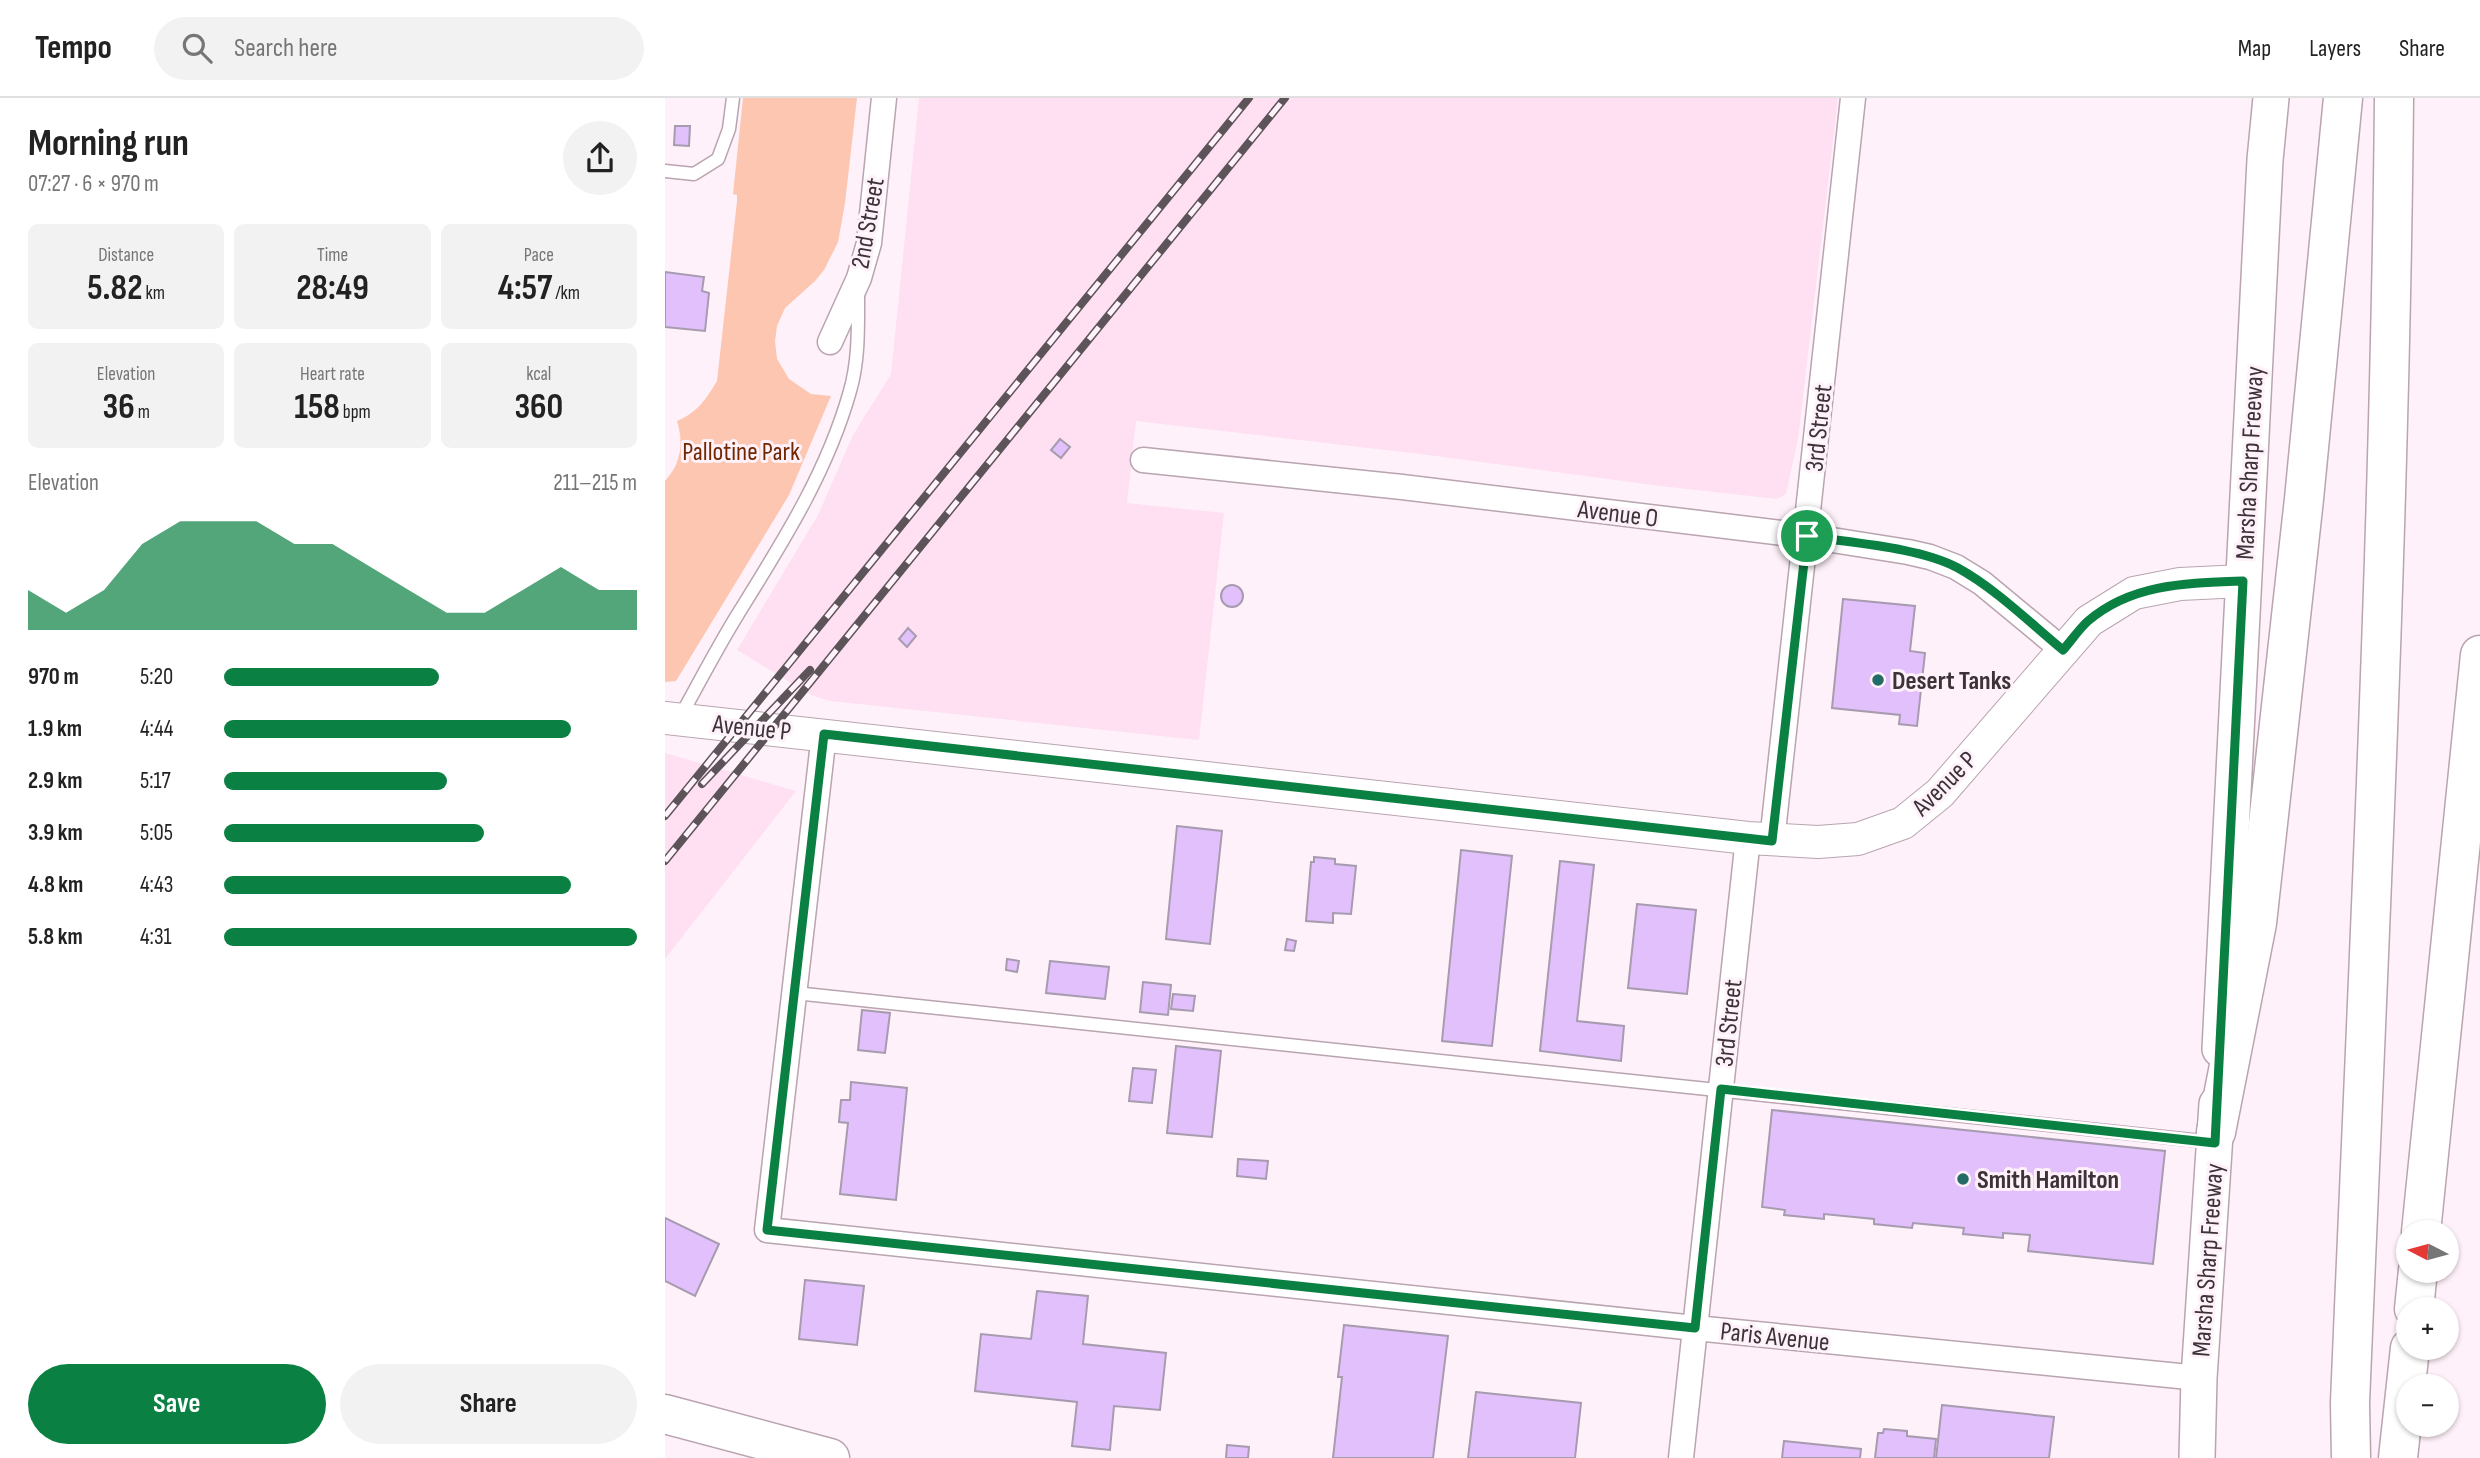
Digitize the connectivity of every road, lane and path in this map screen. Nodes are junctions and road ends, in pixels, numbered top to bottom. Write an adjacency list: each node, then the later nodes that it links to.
1 (733, 98): 7 (lane)
2 (884, 98): 8 (street, 2nd Street)
3 (1853, 98): 11 (street, 3rd Street)
4 (2271, 98): 12 (main road, Marsha Sharp Freeway)
5 (2343, 98): 20 (main road)
6 (2393, 98): 29 (main road)
7 (665, 171)
8 (859, 278): 9 (street, 2nd Street); 15 (lane)
9 (830, 342)
10 (1143, 460): 11 (street, Avenue O)
11 (1807, 536): 13 (street, Avenue O); 17 (street, 3rd Street)
12 (2243, 581): 13 (street, Avenue P); 20 (main road, Marsha Sharp Freeway)
13 (2063, 650): 17 (street, Avenue P)
14 (2480, 655): 21 (main road)
15 (672, 718): 16 (street, Avenue P)
16 (824, 734): 17 (street, Avenue P); 18 (street)
17 (1760, 840): 19 (street, 3rd Street)
18 (795, 993): 19 (lane); 22 (street, Paris Avenue)
19 (1721, 1089): 20 (lane); 22 (street, 3rd Street)
20 (2215, 1137): 24 (main road, Marsha Sharp Freeway)
21 (2422, 1220)
22 (1695, 1328): 24 (street, Paris Avenue); 27 (street, 3rd Street)
23 (2409, 1360): 30 (main road)
24 (2199, 1378): 28 (main road, Marsha Sharp Freeway)
25 (665, 1415): 26 (main road)
26 (830, 1458)
27 (1682, 1458)
28 (2197, 1458)
29 (2351, 1458)
30 (2399, 1458)

